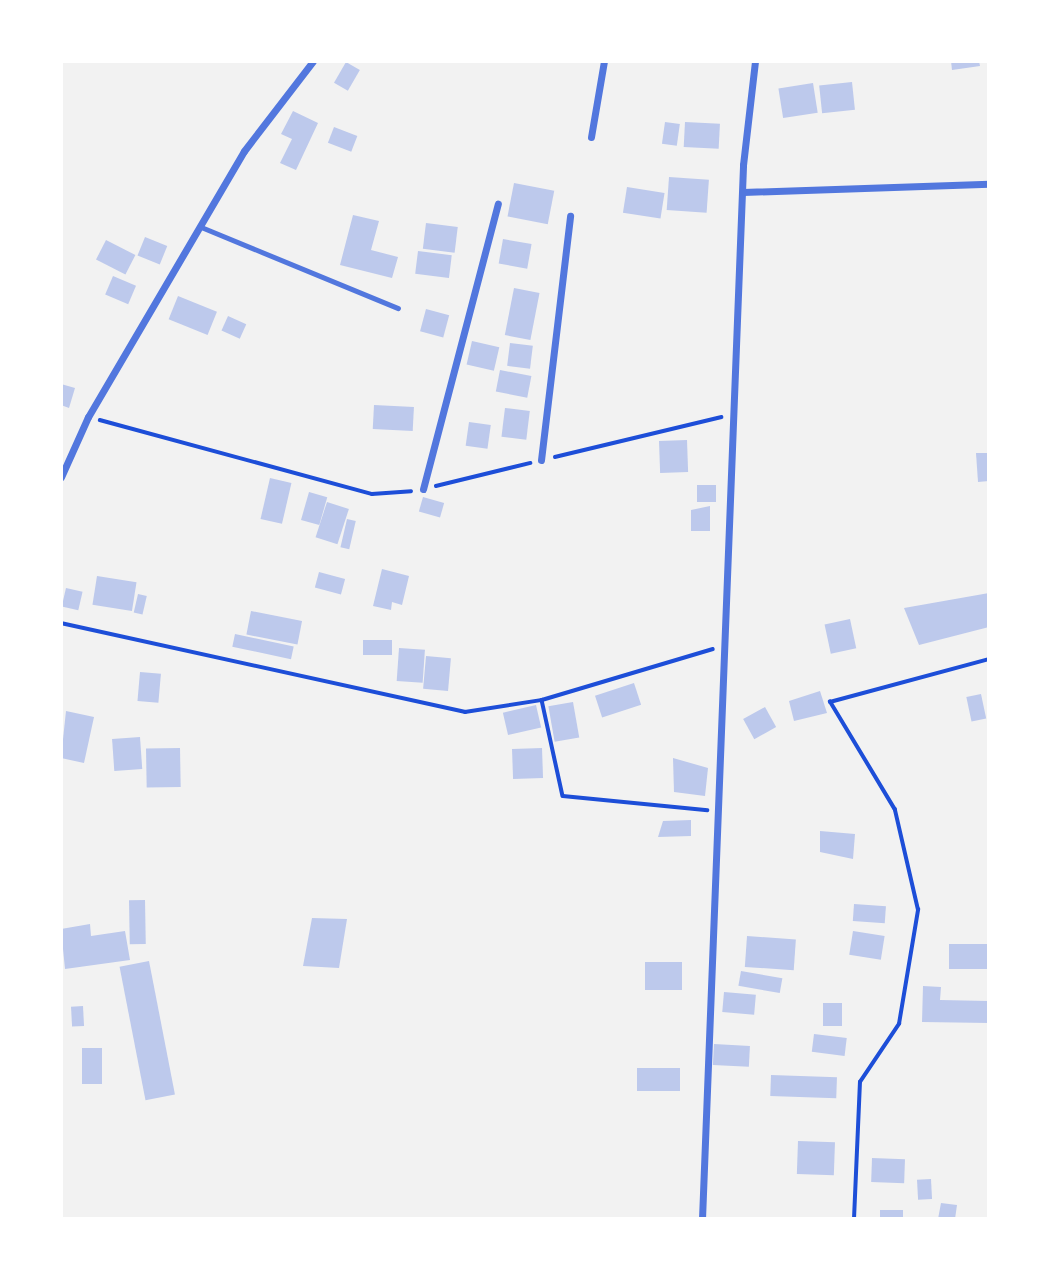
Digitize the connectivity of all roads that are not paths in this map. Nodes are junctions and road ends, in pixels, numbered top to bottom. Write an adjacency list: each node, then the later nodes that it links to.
1 (313, 61): 9 (street)
2 (604, 61): 4 (street)
3 (755, 61): 6 (street)
4 (591, 137)
5 (989, 184): 6 (street)
6 (743, 192): 14 (street)
7 (498, 204): 13 (street)
8 (570, 216): 11 (street)
9 (201, 227): 10 (lane); 12 (street)
10 (398, 308)
11 (541, 460)
12 (61, 477)
13 (423, 489)
14 (702, 1219)

